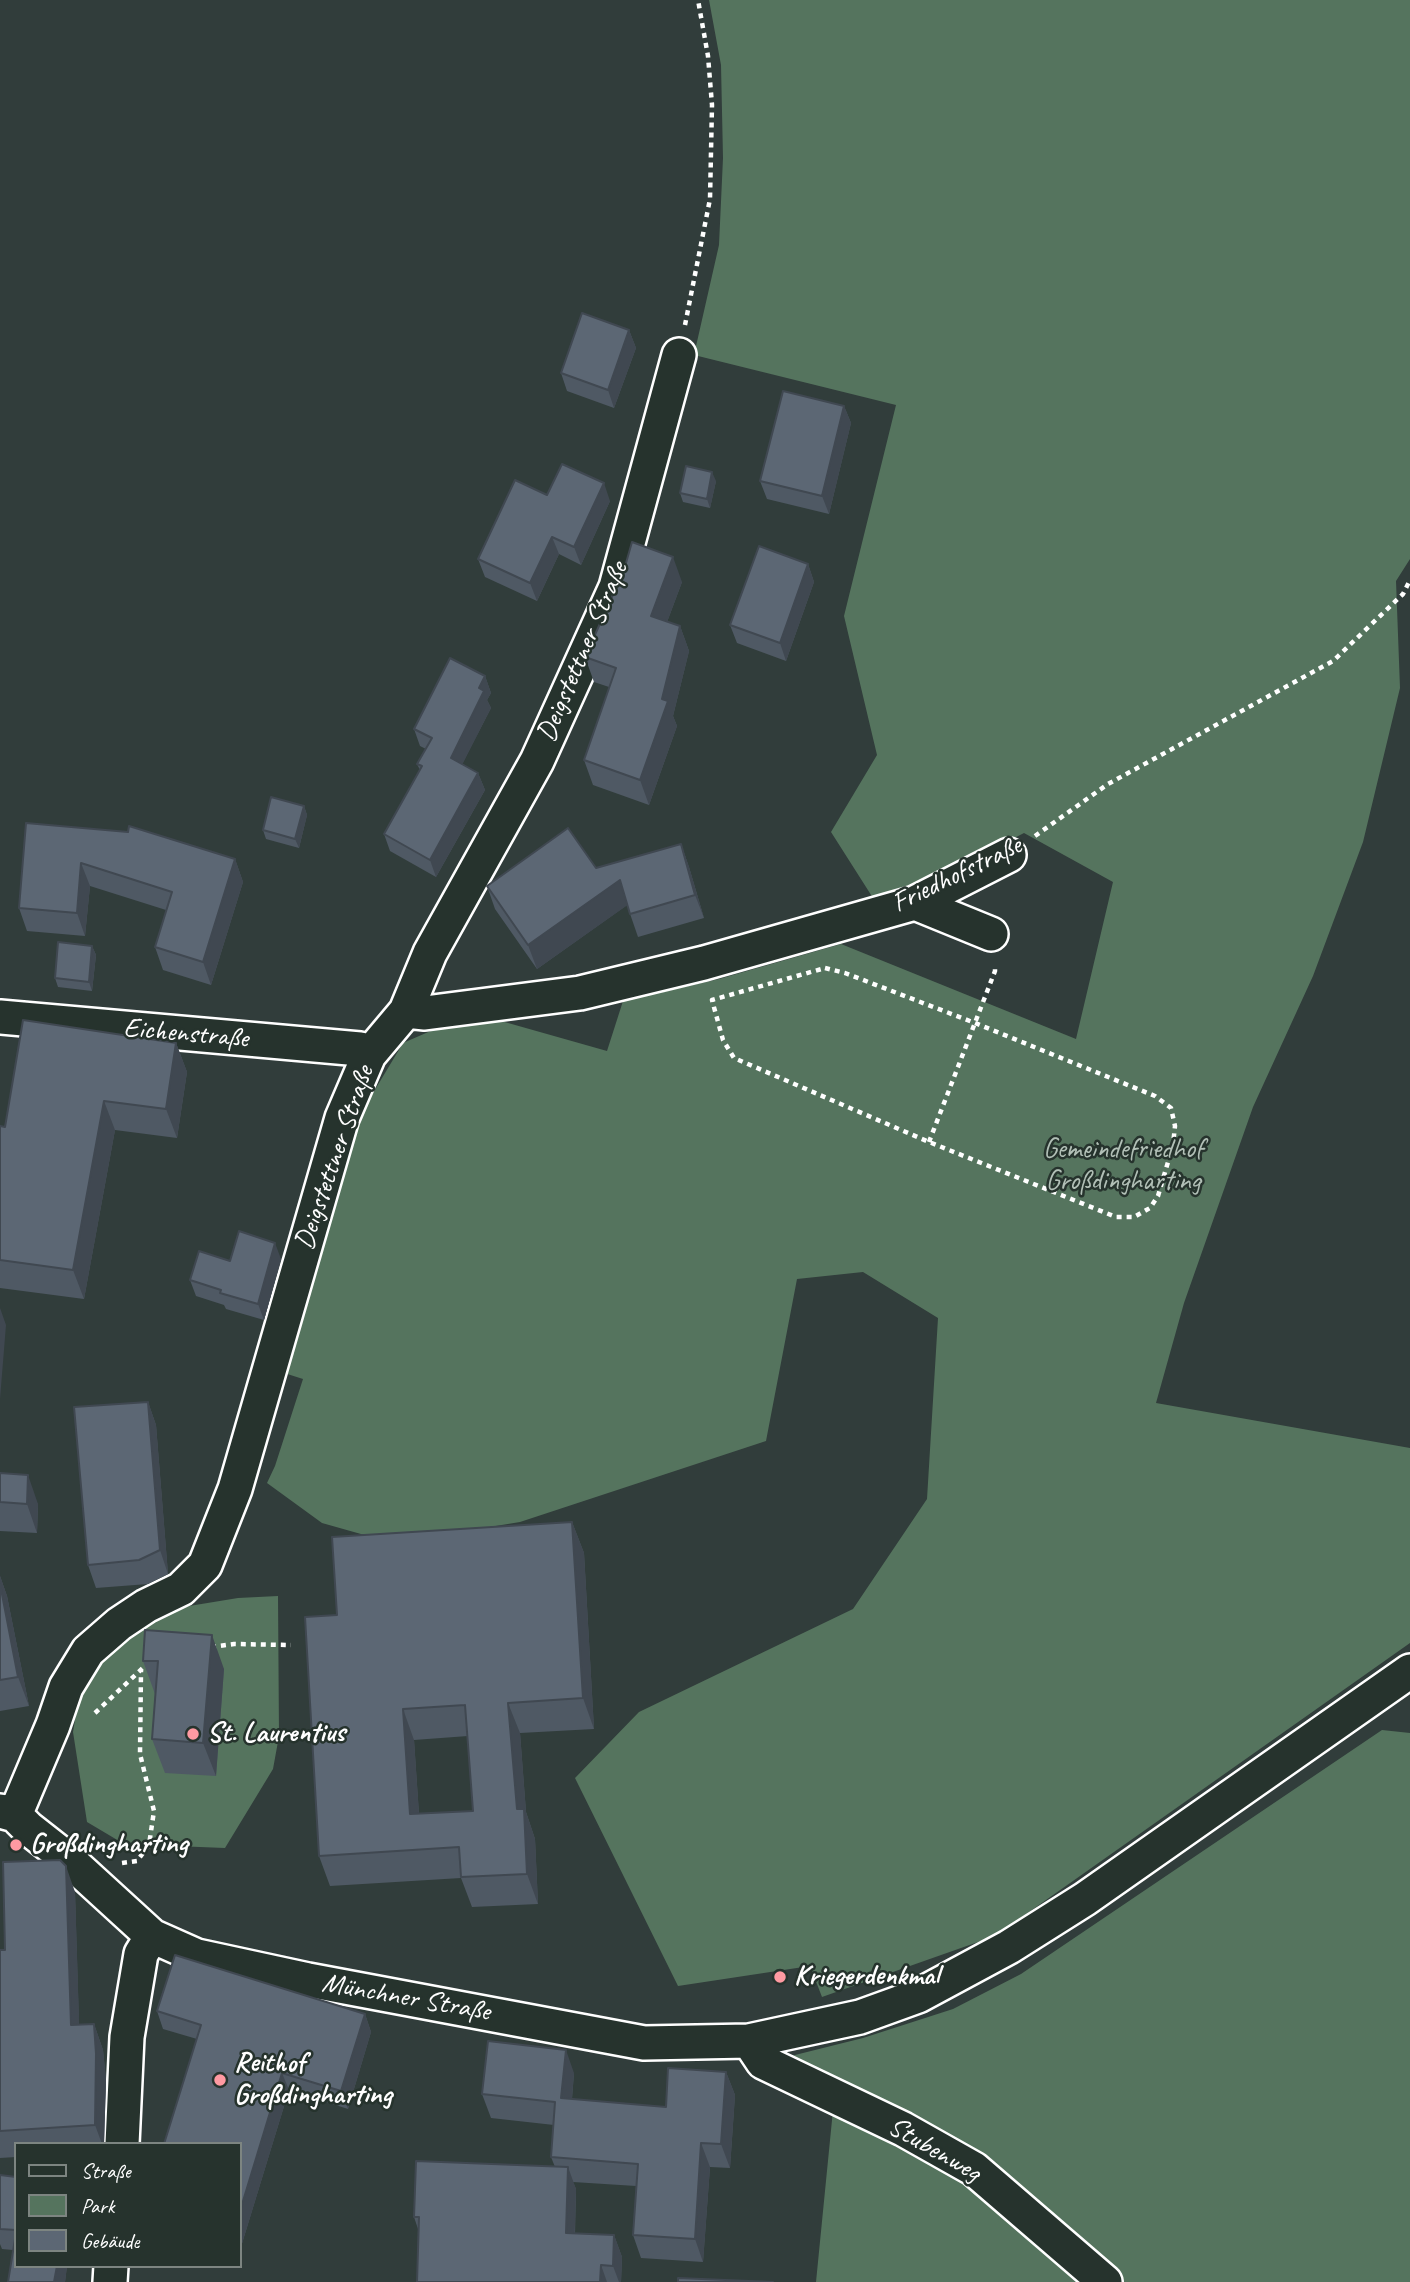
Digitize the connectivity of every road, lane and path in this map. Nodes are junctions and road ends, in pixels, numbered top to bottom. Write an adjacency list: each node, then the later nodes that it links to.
1 (698, 0): 2 (path)
2 (679, 355): 9 (street, Deigstettner Straße)
3 (1410, 580): 4 (path)
4 (1404, 594): 5 (path); 6 (path, Friedhofstraße)
5 (1410, 595)
6 (1009, 855): 7 (street, Friedhofstraße)
7 (915, 903): 8 (street); 9 (street, Friedhofstraße)
8 (991, 934): 11 (path)
9 (406, 1011): 12 (street, Deigstettner Straße)
10 (0, 1017): 12 (street, Eichenstraße)
11 (975, 1023): 13 (path); 13 (path); 13 (path)
12 (369, 1055): 21 (street, Deigstettner Straße)
13 (929, 1142)
14 (291, 1644): 15 (path)
15 (208, 1648)
16 (149, 1662): 17 (path)
17 (141, 1670): 19 (path); 21 (path)
18 (1410, 1671): 25 (street, Münchner Straße)
19 (142, 1679): 20 (path); 23 (path)
20 (149, 1679)
21 (53, 1725): 22 (street, Deigstettner Straße)
22 (8, 1813): 24 (street, Münchner Straße)
23 (116, 1864)
24 (152, 1936): 25 (street, Münchner Straße); 26 (street)
25 (749, 2041): 27 (street, Stubenweg)
26 (122, 2142)
27 (1105, 2282)

